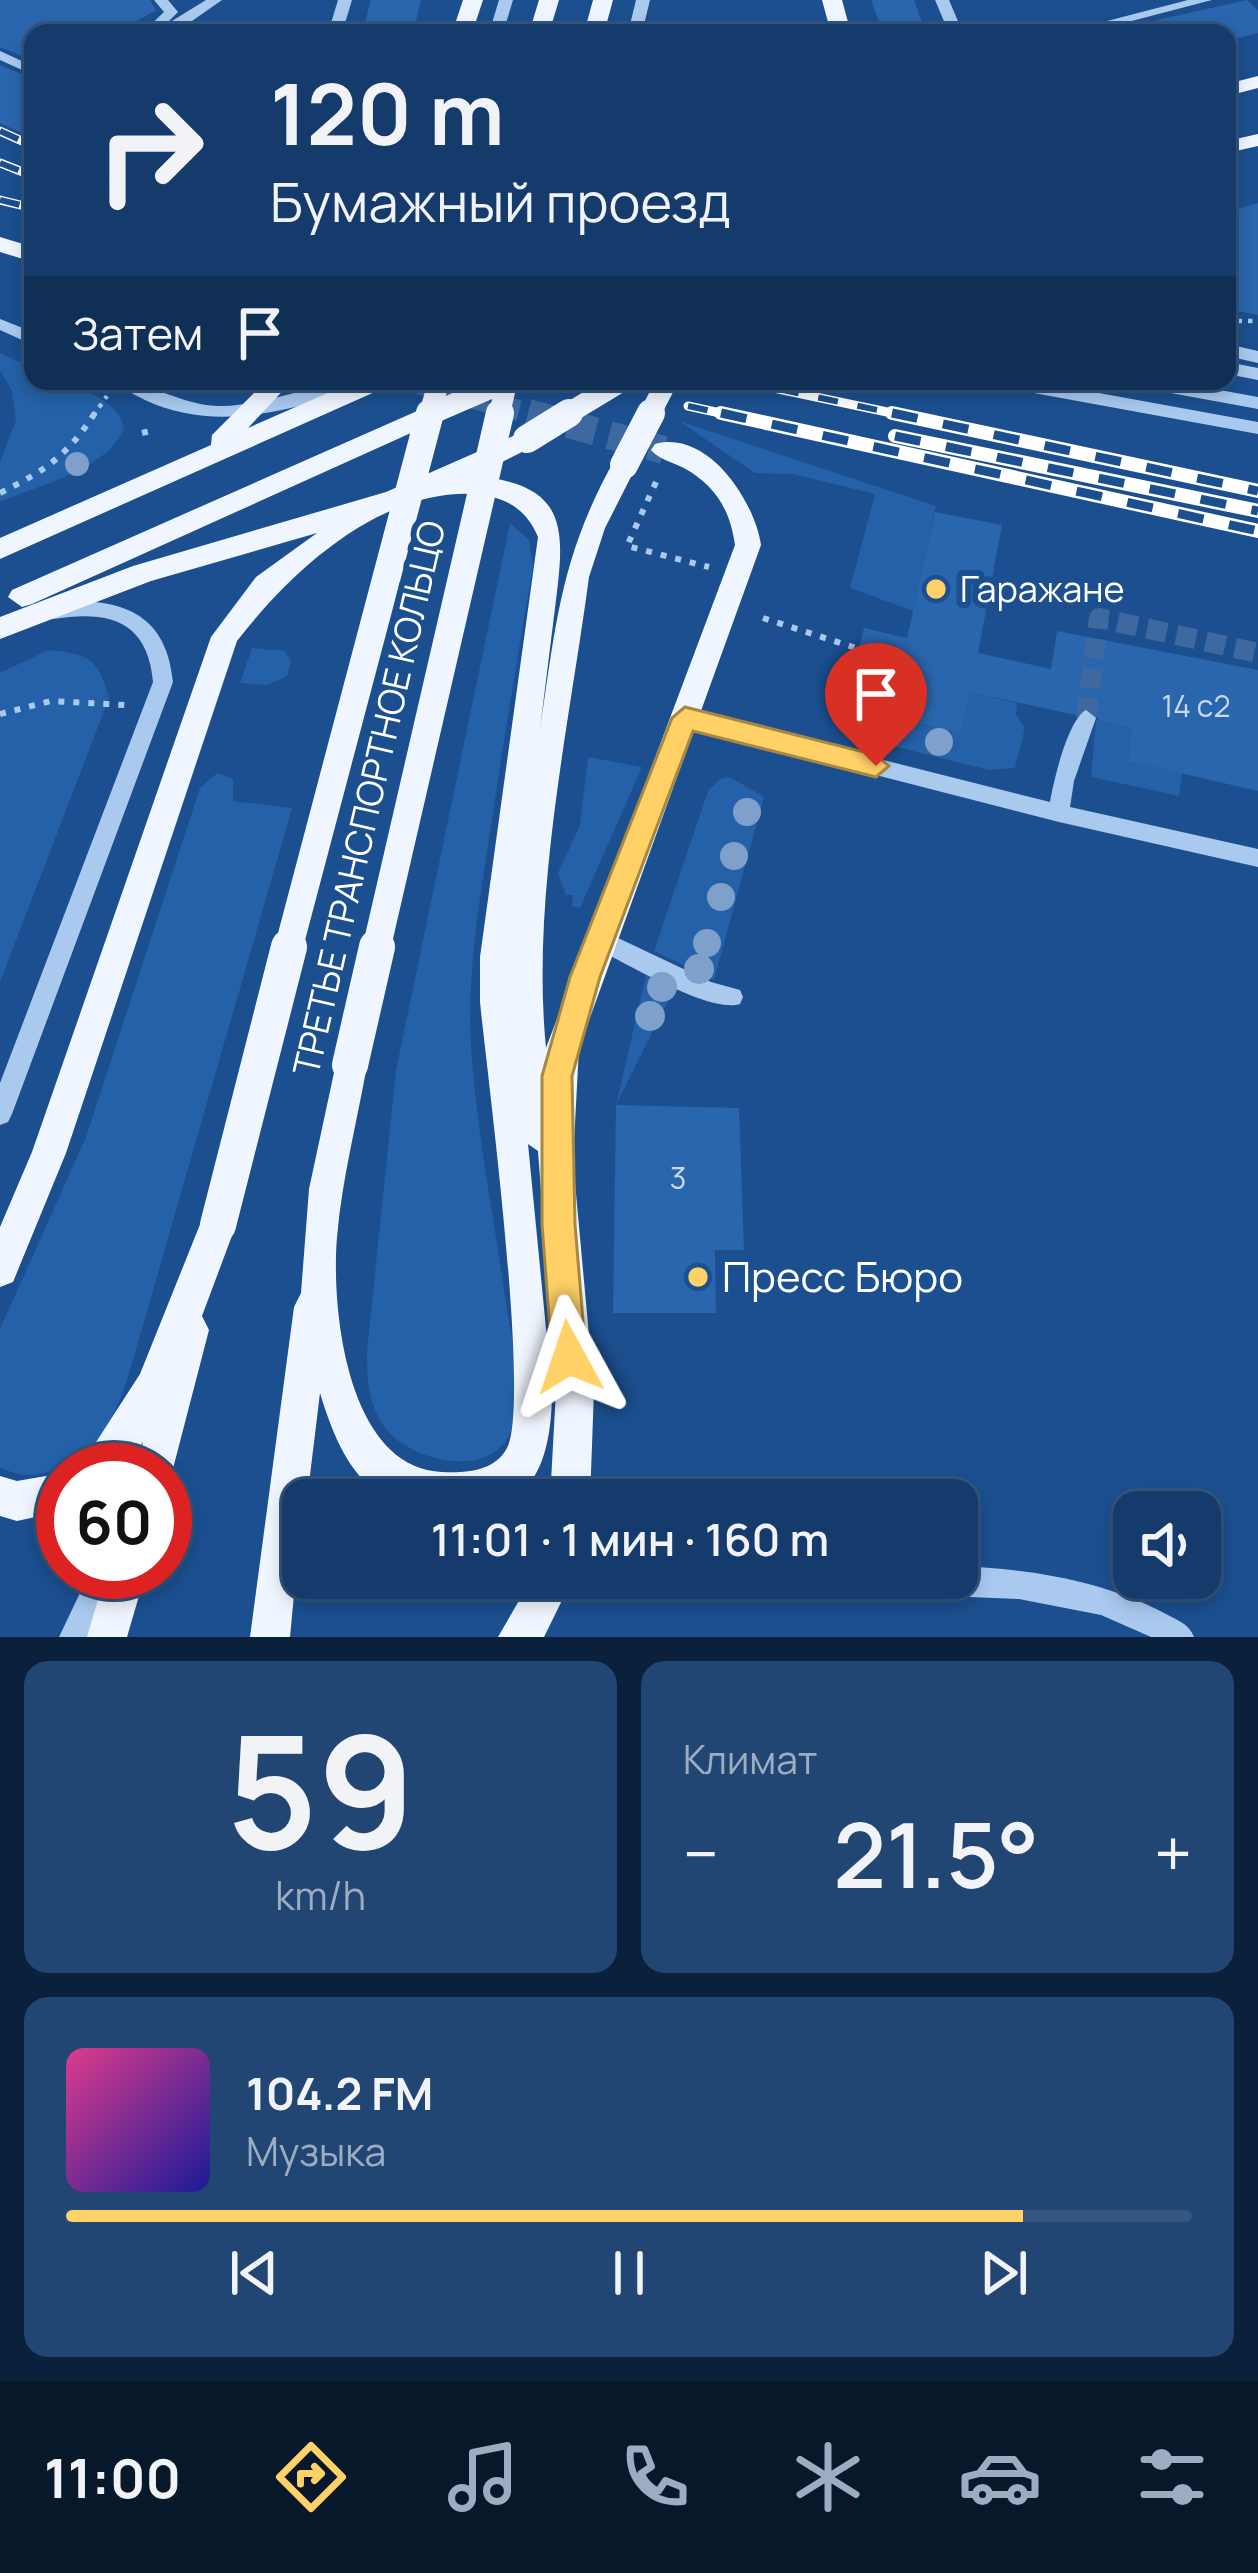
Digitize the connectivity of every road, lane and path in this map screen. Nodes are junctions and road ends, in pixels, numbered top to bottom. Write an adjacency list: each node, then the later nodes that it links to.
1 (161, 0): 4 (street)
2 (215, 0): 5 (street)
3 (1205, 0): 6 (street)
4 (158, 24)
5 (179, 24)
6 (1113, 24)
7 (142, 390): 19 (street)
8 (272, 390): 19 (main road)
9 (346, 390): 19 (street); 22 (main road)
10 (436, 390): 44 (main road, ТРЕТЬЕ ТРАНСПОРТНОЕ КОЛЬЦО, bridge)
11 (486, 390): 30 (main road, bridge)
12 (505, 390): 45 (main road, ТРЕТЬЕ ТРАНСПОРТНОЕ КОЛЬЦО, bridge)
13 (607, 390): 24 (main road, bridge)
14 (662, 390): 43 (main road, bridge)
15 (1050, 390): 20 (street)
16 (1187, 390): 18 (street)
17 (101, 400): 25 (path)
18 (1258, 403)
19 (258, 407): 22 (main road)
20 (1258, 428)
21 (664, 450): 34 (main road)
22 (197, 462): 27 (main road)
23 (656, 482): 28 (path)
24 (420, 489): 26 (main road); 45 (main road)
25 (0, 493)
26 (364, 512): 30 (main road); 41 (main road)
27 (0, 549)
28 (713, 568)
29 (763, 618): 31 (path)
30 (2, 620): 40 (street)
31 (859, 649)
32 (125, 705): 33 (path)
33 (0, 714)
34 (685, 718): 36 (street); 38 (main road)
35 (1086, 718): 36 (street)
36 (1059, 813): 37 (street)
37 (1258, 858)
38 (599, 939): 39 (street); 43 (main road)
39 (732, 997)
40 (0, 1114)
41 (49, 1153): 42 (main road); 46 (main road)
42 (0, 1215)
43 (559, 1224): 49 (main road)
44 (218, 1225): 47 (main road); 48 (main road)
45 (321, 1235): 58 (main road)
46 (0, 1269)
47 (124, 1443)
48 (162, 1443)
49 (572, 1479)
50 (0, 1496): 51 (main road)
51 (36, 1497)
52 (978, 1584): 60 (street)
53 (92, 1599): 56 (street)
54 (118, 1599): 57 (main road)
55 (544, 1599): 59 (main road)
56 (73, 1637)
57 (107, 1637)
58 (270, 1637)
59 (518, 1637)
60 (1180, 1637)

